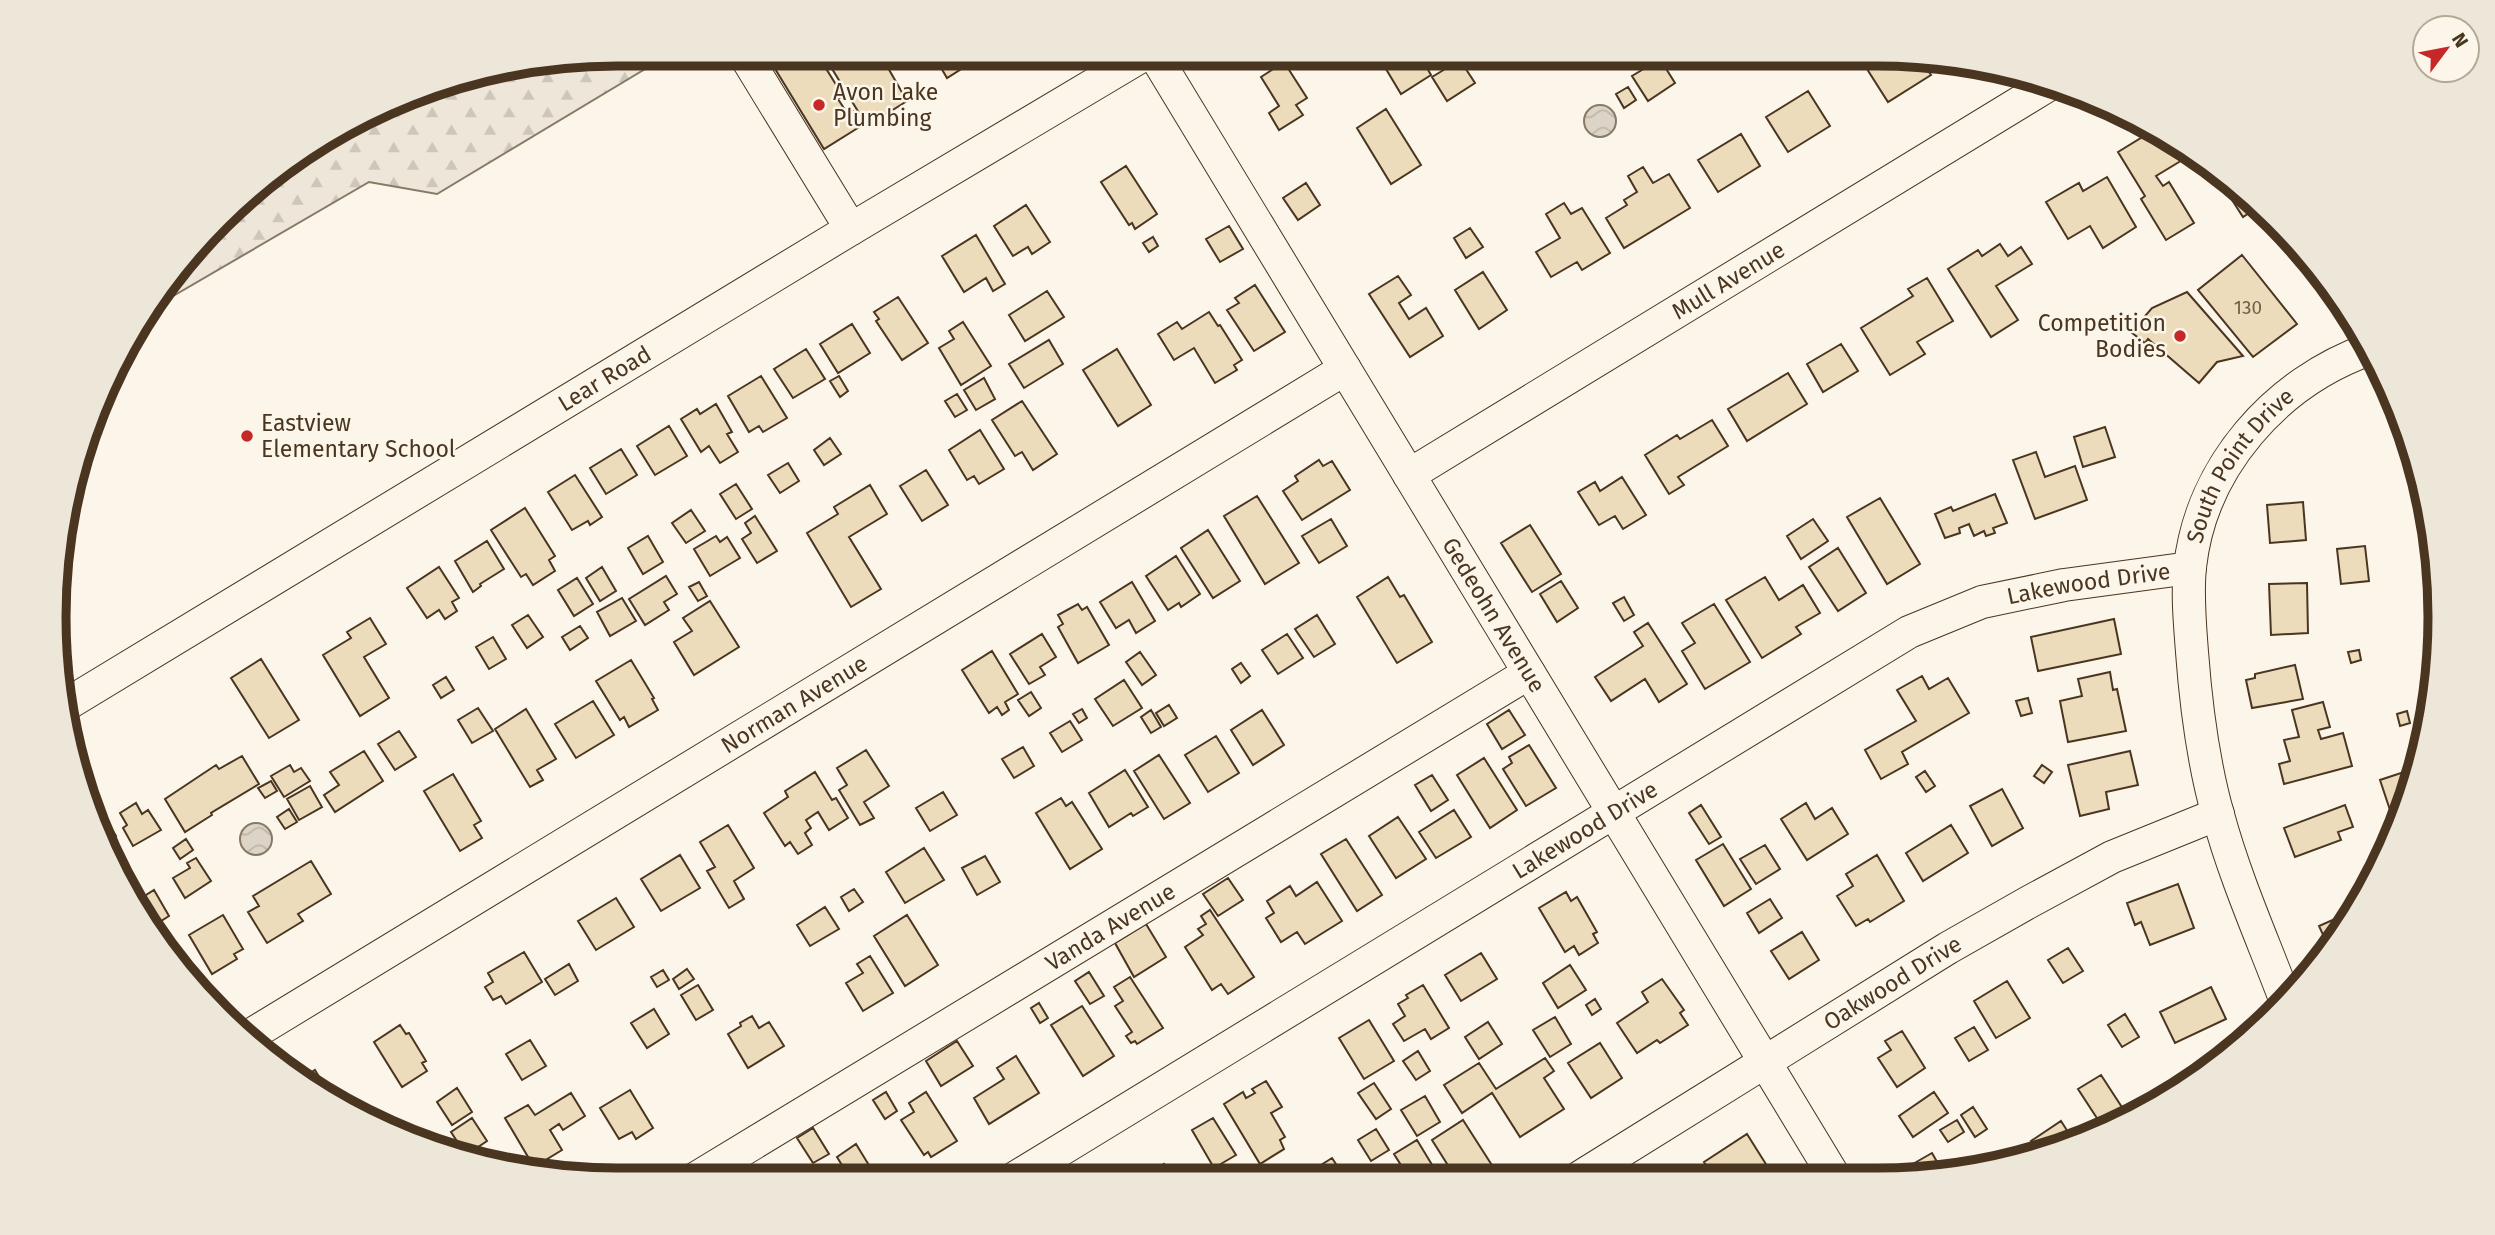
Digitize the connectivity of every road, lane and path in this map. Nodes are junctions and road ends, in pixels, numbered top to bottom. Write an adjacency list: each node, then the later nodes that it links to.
1 (751, 66): 5 (street)
2 (1125, 66): 5 (street, Lear Road)
3 (1161, 66): 7 (street, Gedeohn Avenue)
4 (2039, 91): 8 (street, Mull Avenue)
5 (851, 229): 11 (street, Lear Road)
6 (2357, 346): 9 (street, South Point Drive)
7 (1345, 369): 8 (street, Gedeohn Avenue); 15 (street, Norman Avenue)
8 (1409, 475): 10 (street, Gedeohn Avenue)
9 (2190, 568): 12 (street, Lakewood Drive); 13 (street, South Point Drive)
10 (1529, 673): 12 (street, Gedeohn Avenue); 17 (street, Vanda Avenue)
11 (73, 701)
12 (1614, 813): 16 (street, Gedeohn Avenue); 18 (street, Lakewood Drive)
13 (2218, 814): 14 (street, South Point Drive); 16 (street, Oakwood Drive)
14 (2283, 991)
15 (255, 1033)
16 (1766, 1063): 19 (street, Oakwood Drive); 20 (street, Gedeohn Avenue)
17 (714, 1168)
18 (1031, 1168)
19 (1595, 1168)
20 (1829, 1168)

